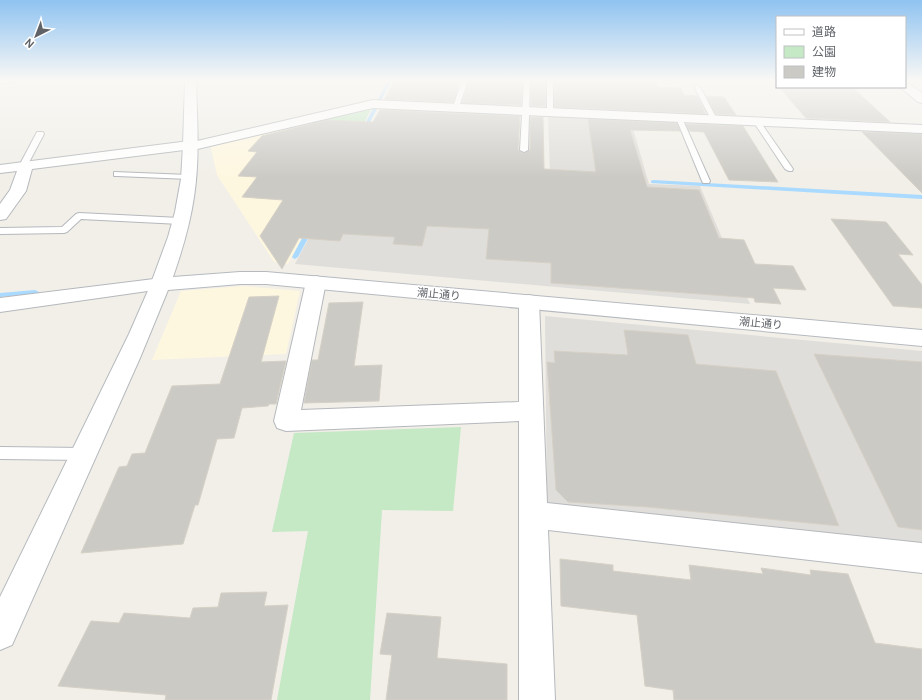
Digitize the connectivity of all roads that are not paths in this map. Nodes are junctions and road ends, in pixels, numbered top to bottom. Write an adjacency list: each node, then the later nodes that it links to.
1 (190, 113): 11 (street)
2 (331, 113): 11 (street)
3 (525, 113): 12 (lane)
4 (564, 113): 6 (street)
5 (710, 113): 7 (lane)
6 (679, 118): 7 (street); 18 (lane)
7 (714, 119): 8 (street)
8 (757, 121): 9 (street); 15 (lane)
9 (922, 129)
10 (40, 134): 13 (lane)
11 (189, 146): 13 (street); 17 (street)
12 (524, 150)
13 (25, 165): 14 (street); 19 (street)
14 (0, 169)
15 (789, 169)
16 (117, 174): 17 (lane)
17 (189, 177): 20 (street)
18 (706, 181)
19 (0, 215)
20 (180, 221): 21 (lane); 23 (street)
21 (0, 231)
22 (316, 282): 23 (street, 潮止通り); 24 (street, 潮止通り); 27 (street)
23 (162, 284): 25 (street, 潮止通り); 29 (street)
24 (529, 302): 26 (street, 潮止通り); 27 (street)
25 (0, 305)
26 (922, 338)
27 (532, 411): 30 (street)
28 (0, 453): 29 (lane)
29 (84, 454): 32 (street)
30 (534, 515): 31 (street); 33 (street)
31 (922, 558)
32 (0, 632)
33 (537, 700)

